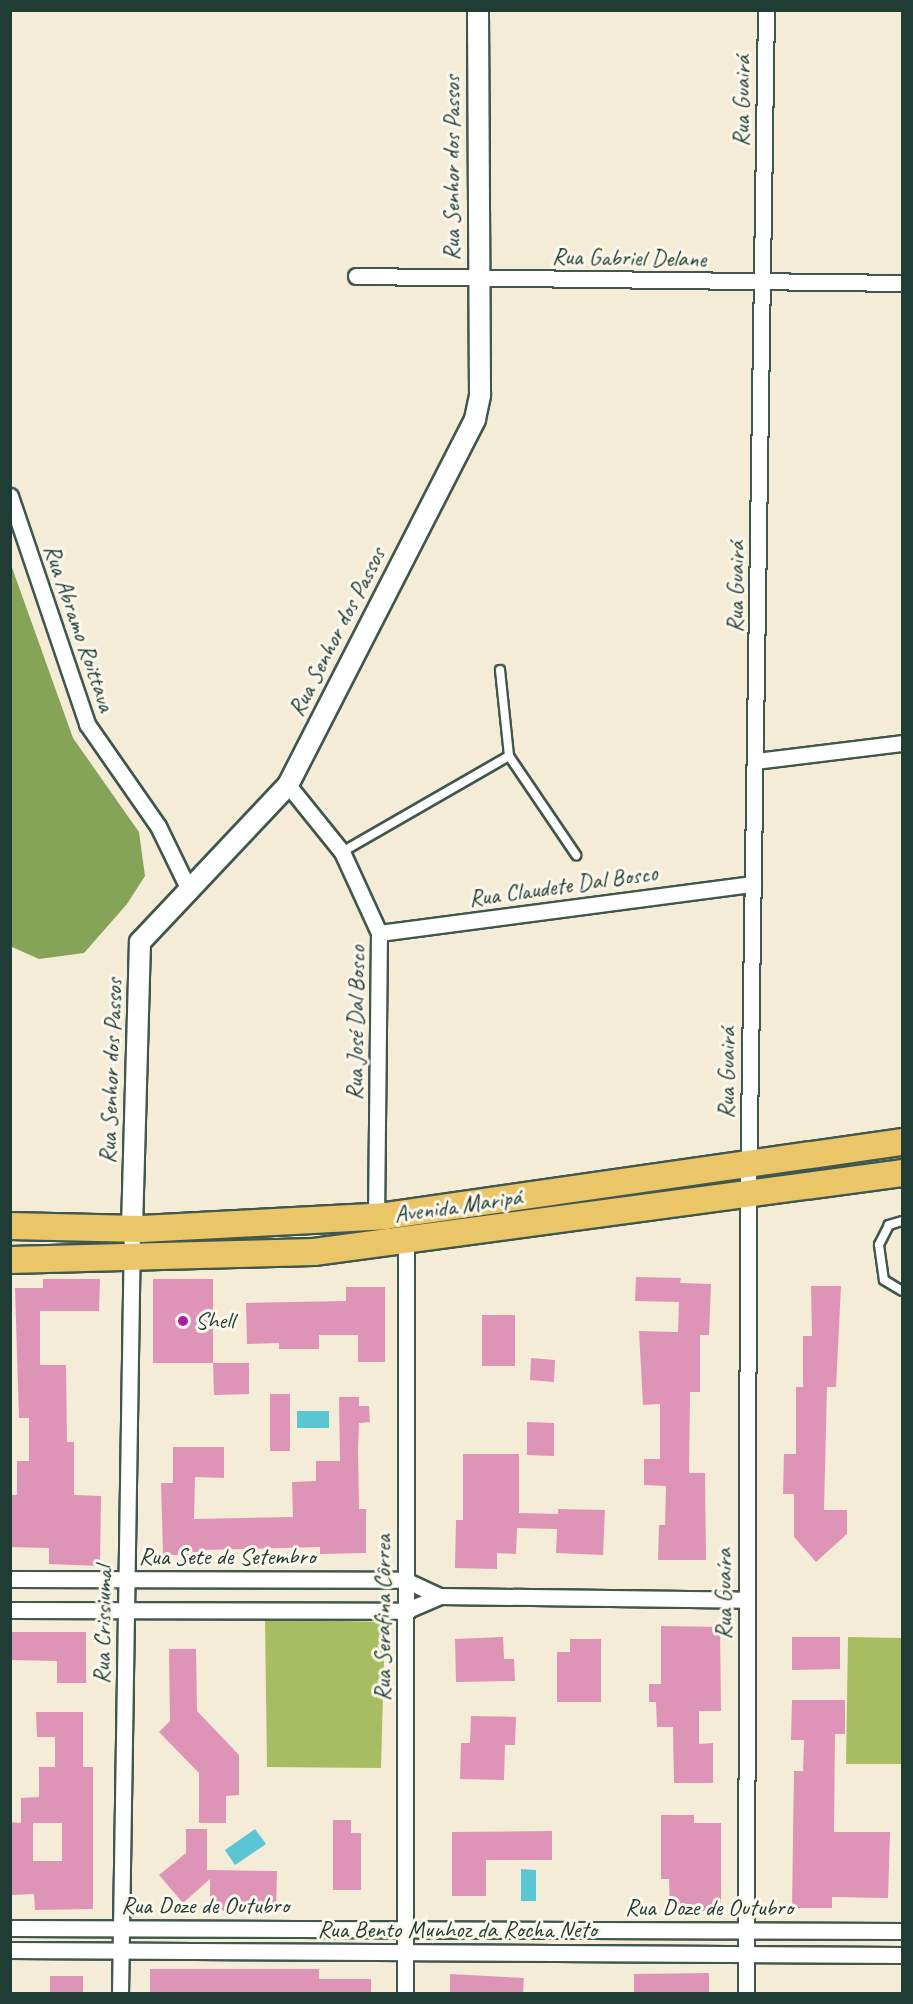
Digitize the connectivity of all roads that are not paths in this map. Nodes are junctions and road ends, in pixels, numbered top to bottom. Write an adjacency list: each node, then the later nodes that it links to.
1 (478, 10): 4 (street, Rua Senhor dos Passos)
2 (766, 10): 5 (street, Rua Guairá)
3 (356, 276): 4 (street, Rua Gabriel Delane)
4 (477, 279): 5 (street, Rua Gabriel Delane); 12 (street, Rua Senhor dos Passos)
5 (762, 283): 6 (street, Rua Gabriel Delane); 11 (street, Rua Guairá)
6 (903, 283)
7 (10, 496): 16 (street, Rua Abramo Roittava)
8 (500, 670): 10 (lane)
9 (903, 743): 11 (street)
10 (508, 756): 13 (lane); 14 (lane)
11 (756, 761): 15 (street, Rua Guairá)
12 (288, 785): 13 (street, Rua José Dal Bosco); 16 (street, Rua Senhor dos Passos)
13 (342, 852): 17 (street, Rua José Dal Bosco)
14 (576, 855)
15 (753, 884): 17 (street, Rua Claudete Dal Bosco); 19 (street, Rua Guairá)
16 (190, 892): 26 (street, Rua Senhor dos Passos)
17 (379, 933): 23 (street, Rua José Dal Bosco)
18 (903, 1142): 19 (main road, Avenida Maripá)
19 (748, 1165): 21 (street, Rua Guairá); 22 (main road, Avenida Maripá)
20 (903, 1173): 21 (main road, Avenida Maripá)
21 (748, 1194): 27 (main road, Avenida Maripá); 36 (street, Rua Guaíra)
22 (418, 1212): 23 (main road, Avenida Maripá); 27 (main road)
23 (376, 1216): 26 (main road, Avenida Maripá); 28 (main road)
24 (903, 1221): 31 (lane)
25 (10, 1226): 26 (main road, Avenida Maripá)
26 (132, 1228): 29 (main road); 29 (main road)
27 (418, 1240): 28 (main road, Avenida Maripá); 34 (street, Rua Serafina Côrrea)
28 (376, 1245): 29 (main road, Avenida Maripá)
29 (131, 1257): 30 (main road, Avenida Maripá); 33 (street, Rua Crissiumal)
30 (10, 1260)
31 (903, 1292)
32 (10, 1579): 33 (street, Rua Sete de Setembro)
33 (126, 1579): 34 (street, Rua Sete de Setembro); 38 (street, Rua Crissiumal)
34 (405, 1580): 35 (street, Rua Sete de Setembro); 39 (street, Rua Serafina Côrrea)
35 (440, 1596): 36 (street, Rua Sete de Setembro); 39 (street, Rua Sete de Setembro)
36 (747, 1600): 43 (street, Rua Guaíra)
37 (10, 1610): 38 (street, Rua Sete de Setembro)
38 (125, 1610): 39 (street, Rua Sete de Setembro); 41 (street, Rua Crissiumal)
39 (405, 1611): 42 (street, Rua Serafina Côrrea)
40 (10, 1928): 41 (street, Rua Doze de Outubro)
41 (121, 1928): 42 (street, Rua Doze de Outubro); 46 (street, Rua Crissiumal)
42 (406, 1930): 43 (street, Rua Doze de Outubro); 47 (street, Rua Serafina Côrrea)
43 (746, 1931): 44 (street, Rua Doze de Outubro); 48 (street, Rua Guaíra)
44 (903, 1931)
45 (10, 1950): 46 (street, Rua Bento Munhoz da Rocha Neto)
46 (120, 1951): 47 (street, Rua Bento Munhoz da Rocha Neto); 50 (street, Rua Crissiumal)
47 (406, 1953): 48 (street, Rua Bento Munhoz da Rocha Neto); 51 (street, Rua Serafina Côrrea)
48 (746, 1954): 49 (street, Rua Bento Munhoz da Rocha Neto); 52 (street, Rua Guaíra)
49 (903, 1955)
50 (120, 1994)
51 (405, 1994)
52 (746, 1994)

